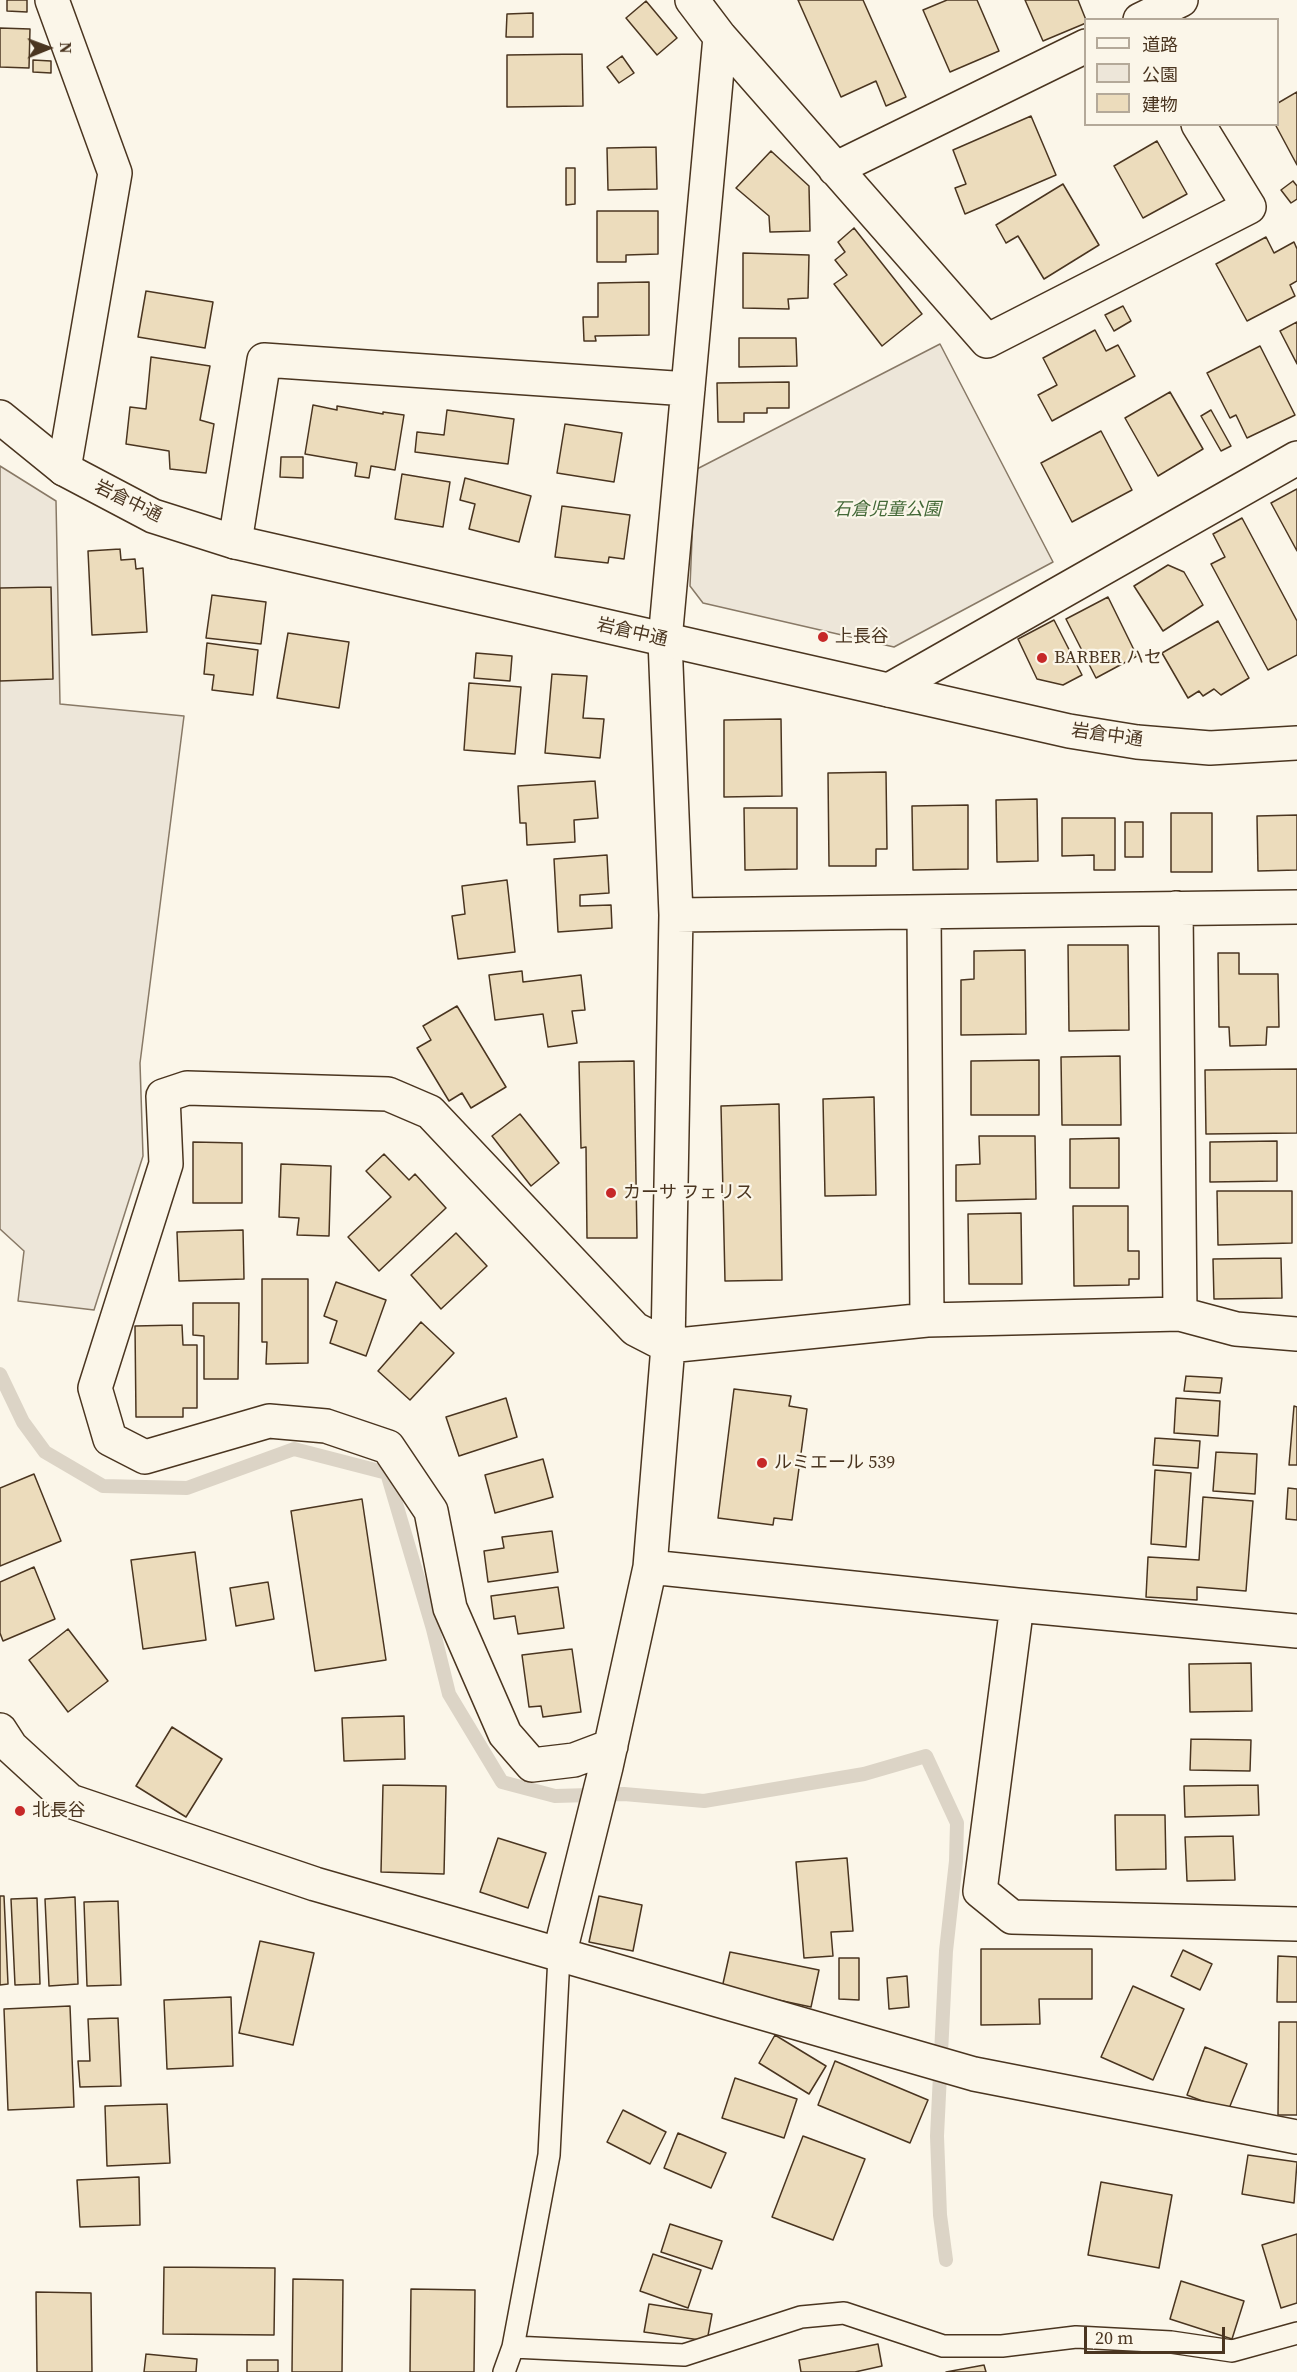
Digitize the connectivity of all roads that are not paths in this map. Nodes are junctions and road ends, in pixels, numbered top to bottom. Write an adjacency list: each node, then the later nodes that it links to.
1 (52, 0): 14 (street)
2 (1125, 0): 5 (street)
3 (1180, 0): 6 (street)
4 (696, 1): 7 (street)
5 (1132, 18)
6 (1144, 18)
7 (720, 37): 10 (street); 11 (street)
8 (1084, 47): 10 (street)
9 (1199, 126): 10 (street)
10 (835, 168)
11 (688, 389): 15 (street); 16 (street)
12 (0, 417): 14 (street, 岩倉中通)
13 (1297, 458): 17 (street)
14 (64, 469): 15 (street, 岩倉中通)
15 (236, 542): 16 (street, 岩倉中通)
16 (665, 640): 17 (street, 岩倉中通); 22 (street)
17 (889, 690): 18 (street, 岩倉中通)
18 (1297, 743)
19 (1297, 907): 20 (street)
20 (1176, 908): 21 (street); 23 (street)
21 (924, 912): 22 (street); 24 (street)
22 (676, 915): 26 (street)
23 (1180, 1314): 24 (street); 25 (street)
24 (927, 1320): 26 (street)
25 (1297, 1334)
26 (668, 1346): 27 (street); 31 (street)
27 (650, 1567): 28 (street); 31 (street)
28 (1017, 1605): 29 (street); 32 (street)
29 (1297, 1631)
30 (4, 1745): 33 (street)
31 (611, 1746): 33 (street)
32 (1297, 1924)
33 (559, 1956): 34 (street); 36 (lane)
34 (1297, 2137)
35 (1297, 2333): 36 (lane)
36 (513, 2347): 37 (lane)
37 (504, 2372)

